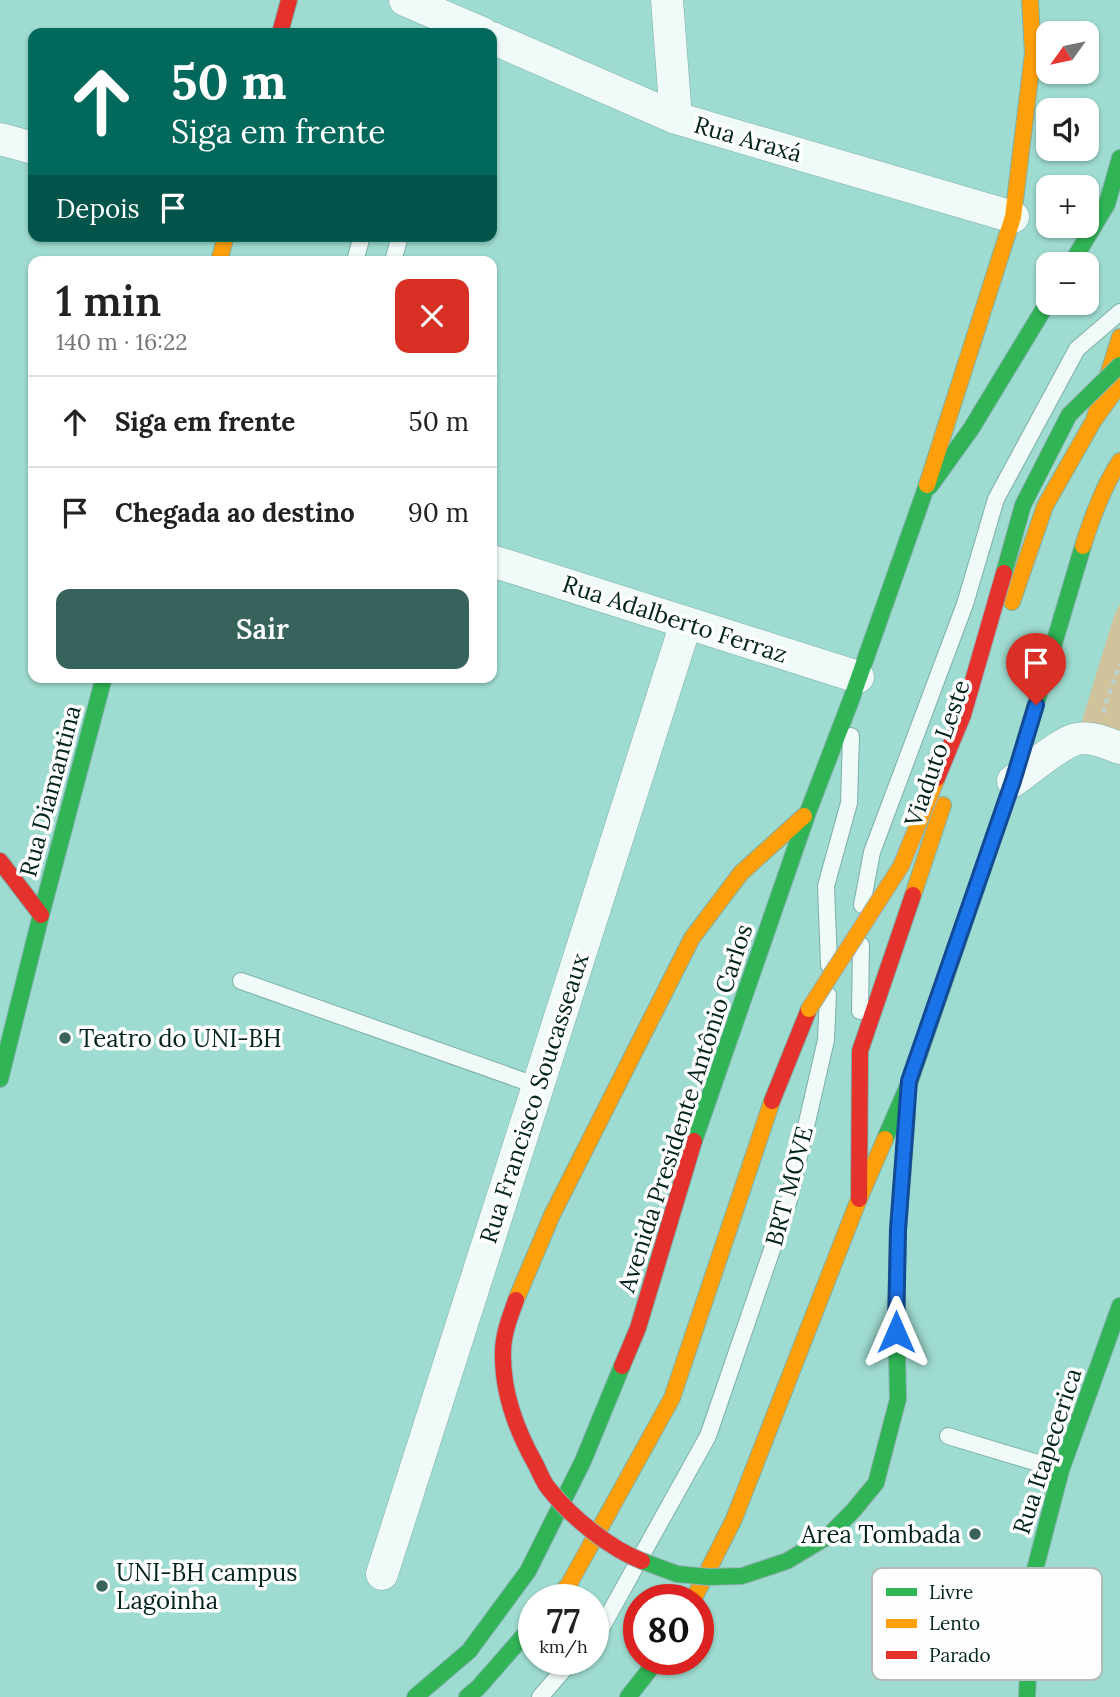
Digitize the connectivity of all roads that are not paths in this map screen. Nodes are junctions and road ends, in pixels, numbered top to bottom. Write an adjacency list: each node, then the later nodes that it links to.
1 (289, 0): 5 (main road)
2 (405, 0): 6 (street)
3 (667, 0): 8 (street)
4 (1030, 0): 12 (main road)
5 (281, 28)
6 (470, 28)
7 (497, 40): 8 (street, Rua Araxá)
8 (677, 118): 12 (street, Rua Araxá)
9 (0, 139): 10 (street)
10 (28, 147)
11 (1120, 159): 13 (main road)
12 (1013, 217): 21 (main road)
13 (1078, 252)
14 (1120, 312): 30 (lane)
15 (1040, 315): 21 (main road)
16 (1120, 337): 19 (main road, Viaduto Leste)
17 (1120, 365): 46 (main road, bridge)
18 (1120, 384): 19 (main road)
19 (1094, 420): 34 (main road, Viaduto Leste)
20 (1120, 461): 27 (main road)
21 (925, 491): 25 (main road, Avenida Presidente Antônio Carlos)
22 (497, 563): 23 (street, Rua Adalberto Ferraz)
23 (685, 623): 25 (street, Rua Adalberto Ferraz); 37 (street, Rua Francisco Soucasseaux)
24 (102, 683): 31 (main road, Rua Diamantina)
25 (855, 689): 28 (main road, Avenida Presidente Antônio Carlos); 33 (lane, BRT MOVE)
26 (1113, 745): 27 (street)
27 (1013, 781): 36 (main road)
28 (808, 812): 36 (main road, bridge); 54 (main road, Avenida Presidente Antônio Carlos)
29 (0, 861): 31 (main road)
30 (861, 909): 33 (lane); 34 (lane)
31 (41, 915): 35 (main road, Rua Diamantina)
32 (241, 981): 37 (lane)
33 (826, 1040): 48 (lane, BRT MOVE)
34 (860, 1052): 38 (main road, Viaduto Leste)
35 (0, 1079)
36 (909, 1081): 38 (main road)
37 (538, 1086): 45 (street, Rua Francisco Soucasseaux)
38 (859, 1199): 47 (main road)
39 (1120, 1306): 40 (main road, Rua Itapecerica)
40 (1101, 1358): 41 (lane); 43 (main road, Rua Itapecerica)
41 (1120, 1362)
42 (948, 1436): 43 (lane)
43 (1061, 1470): 44 (main road, Rua Itapecerica)
44 (1035, 1568)
45 (382, 1574)
46 (569, 1584)
47 (701, 1584)
48 (609, 1614)
49 (518, 1642): 55 (main road)
50 (559, 1675): 56 (lane)
51 (637, 1675): 53 (lane)
52 (641, 1675): 53 (main road)
53 (621, 1693)
54 (415, 1697)
55 (467, 1697)
56 (540, 1697)

